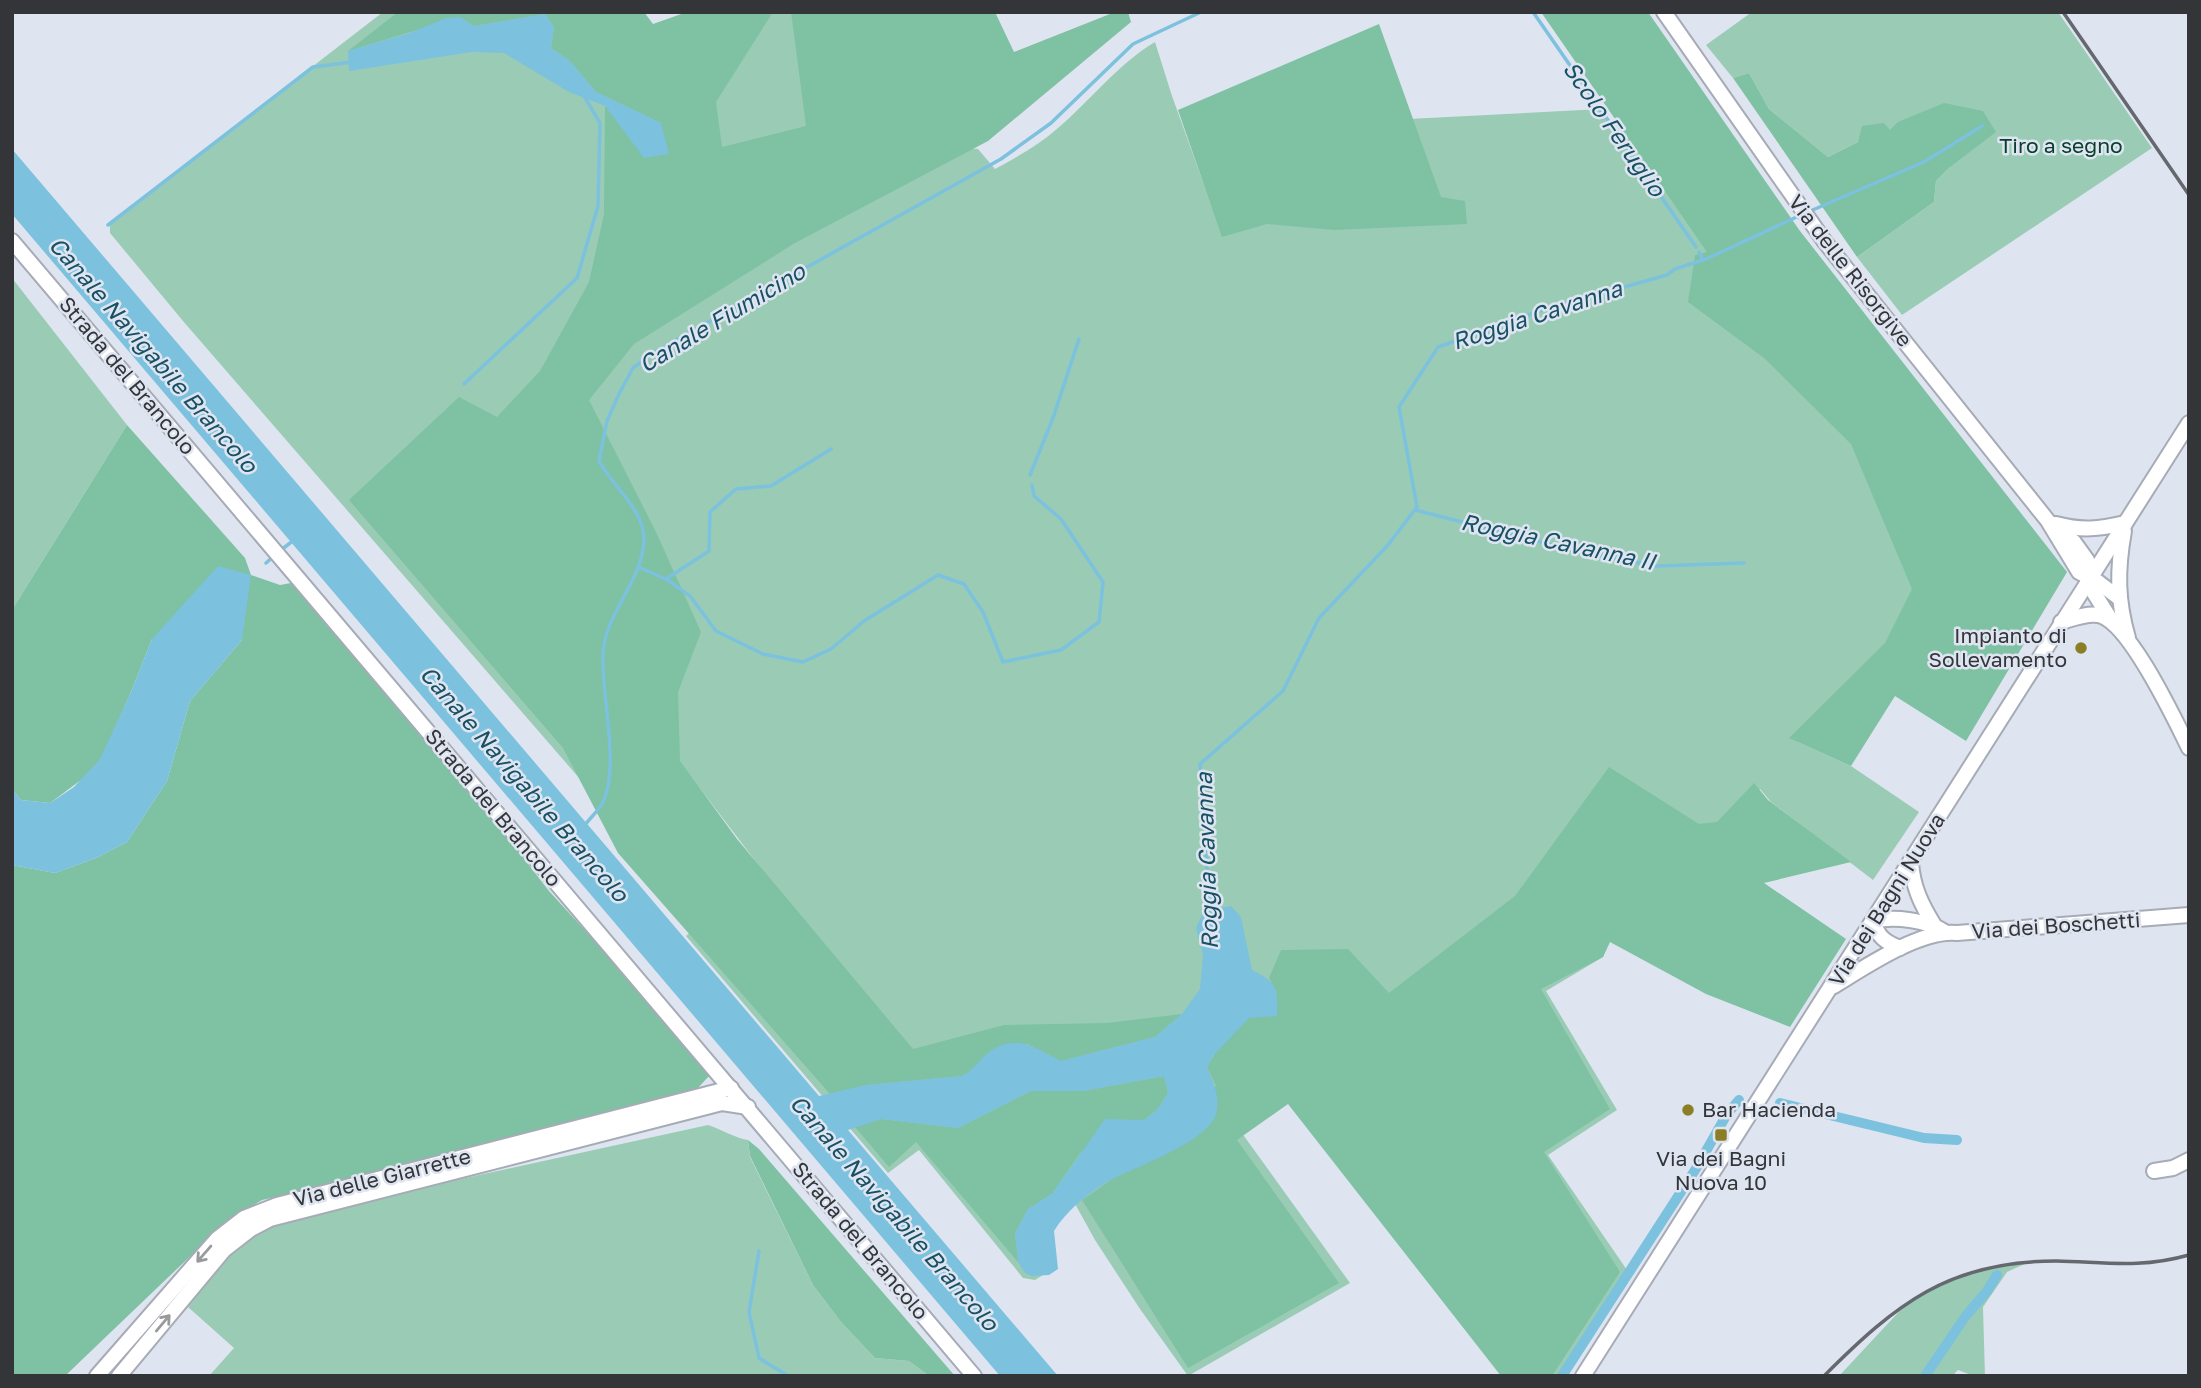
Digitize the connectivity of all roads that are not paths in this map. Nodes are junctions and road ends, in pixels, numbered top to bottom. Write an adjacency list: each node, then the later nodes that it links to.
1 (1664, 12): 4 (street, Via delle Risorgive)
2 (12, 241): 20 (street, Strada del Brancolo)
3 (2189, 423): 5 (street, Via dei Bagni Nuova)
4 (2048, 521): 5 (street); 6 (street, Via delle Risorgive)
5 (2125, 523): 6 (street, Via dei Bagni Nuova); 7 (street)
6 (2090, 577): 7 (street); 8 (street, Via dei Bagni Nuova); 9 (street, Via delle Risorgive)
7 (2119, 598): 10 (street)
8 (2061, 622): 9 (street); 12 (street, Via dei Bagni Nuova)
9 (2112, 622): 10 (street, Via delle Risorgive)
10 (2129, 640): 11 (street)
11 (2189, 748)
12 (1911, 863): 15 (street, Via dei Bagni Nuova); 17 (street)
13 (2189, 915): 14 (street, Via dei Boschetti)
14 (2168, 919): 16 (street, Via dei Boschetti); 17 (street, Via dei Boschetti)
15 (1873, 921): 17 (street, Via dei Boschetti); 18 (street); 19 (street, Via dei Bagni Nuova)
16 (2189, 922)
17 (1939, 928): 18 (street, Via dei Boschetti)
18 (1900, 948): 19 (street, Via dei Boschetti)
19 (1830, 989): 28 (street, Via dei Bagni Nuova)
20 (721, 1075): 21 (street); 22 (street, Strada del Brancolo)
21 (718, 1098): 22 (street, Via delle Giarrette); 22 (street, Via delle Giarrette); 25 (street, Via delle Giarrette, one-way to 25); 26 (street, Via delle Giarrette, one-way to 21)
22 (740, 1098): 27 (street, Strada del Brancolo)
23 (2189, 1160): 24 (street)
24 (2154, 1171)
25 (97, 1376)
26 (119, 1376)
27 (974, 1376)
28 (1583, 1376)

